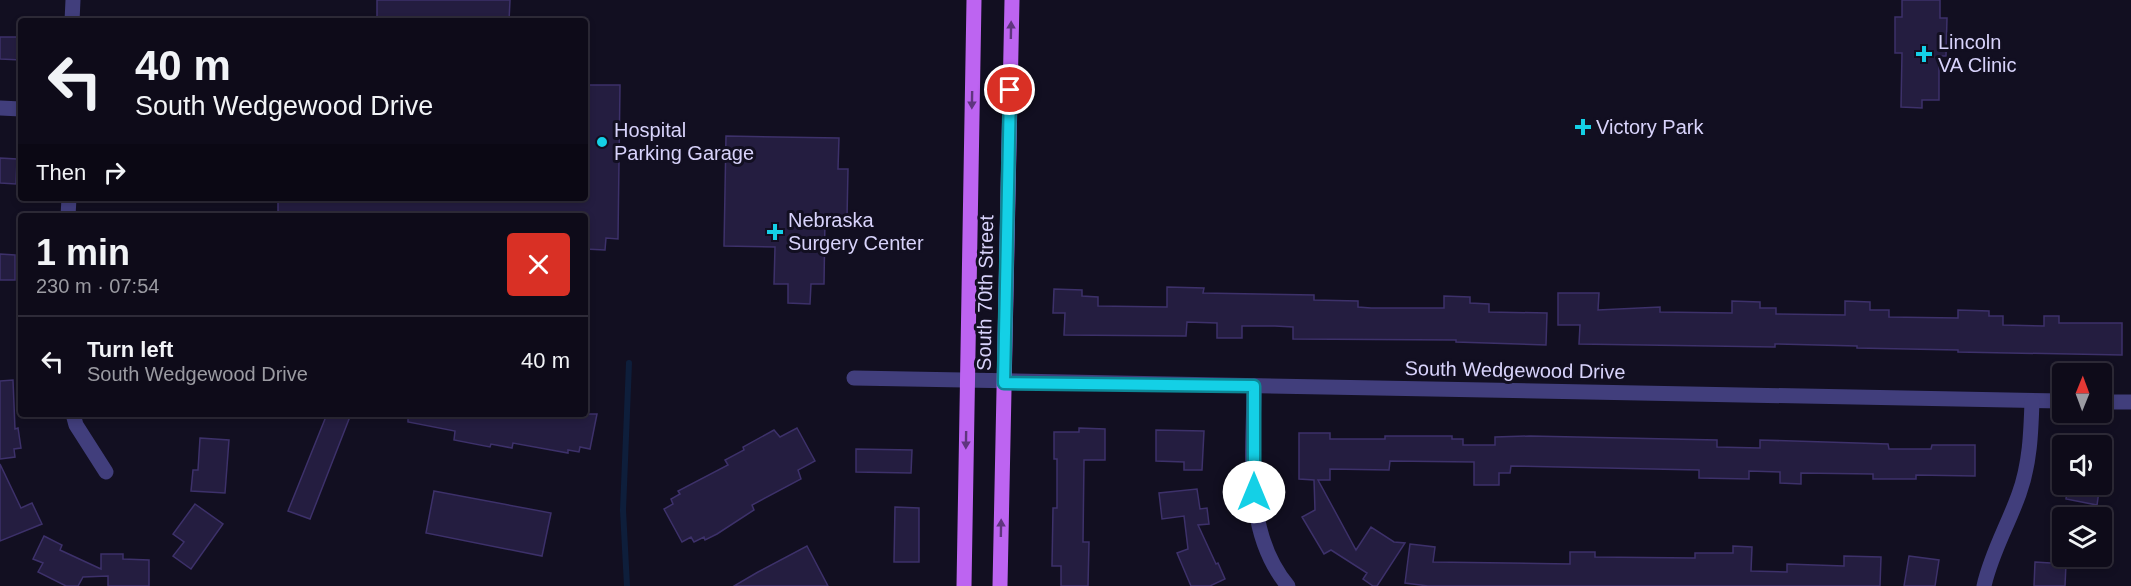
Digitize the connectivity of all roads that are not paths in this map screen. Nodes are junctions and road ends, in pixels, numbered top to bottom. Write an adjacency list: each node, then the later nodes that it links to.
1 (73, 0): 4 (street)
2 (974, 0): 8 (main road, South 70th Street, one-way to 8)
3 (1011, 0): 9 (main road, South 70th Street, one-way to 3)
4 (72, 18)
5 (0, 108): 6 (street)
6 (18, 109)
7 (854, 378): 8 (street, South Wedgewood Drive)
8 (968, 382): 9 (street, South Wedgewood Drive); 17 (main road, South 70th Street, one-way to 17)
9 (1004, 383): 10 (street, South Wedgewood Drive); 18 (main road, South 70th Street, one-way to 9)
10 (1254, 386): 11 (street, South Wedgewood Drive); 19 (street)
11 (2032, 401): 12 (street, South Wedgewood Drive); 20 (street)
12 (2052, 401)
13 (2112, 402): 14 (street)
14 (2131, 402)
15 (74, 417): 16 (street)
16 (106, 472)
17 (964, 586)
18 (1000, 586)
19 (1288, 586)
20 (1983, 586)

